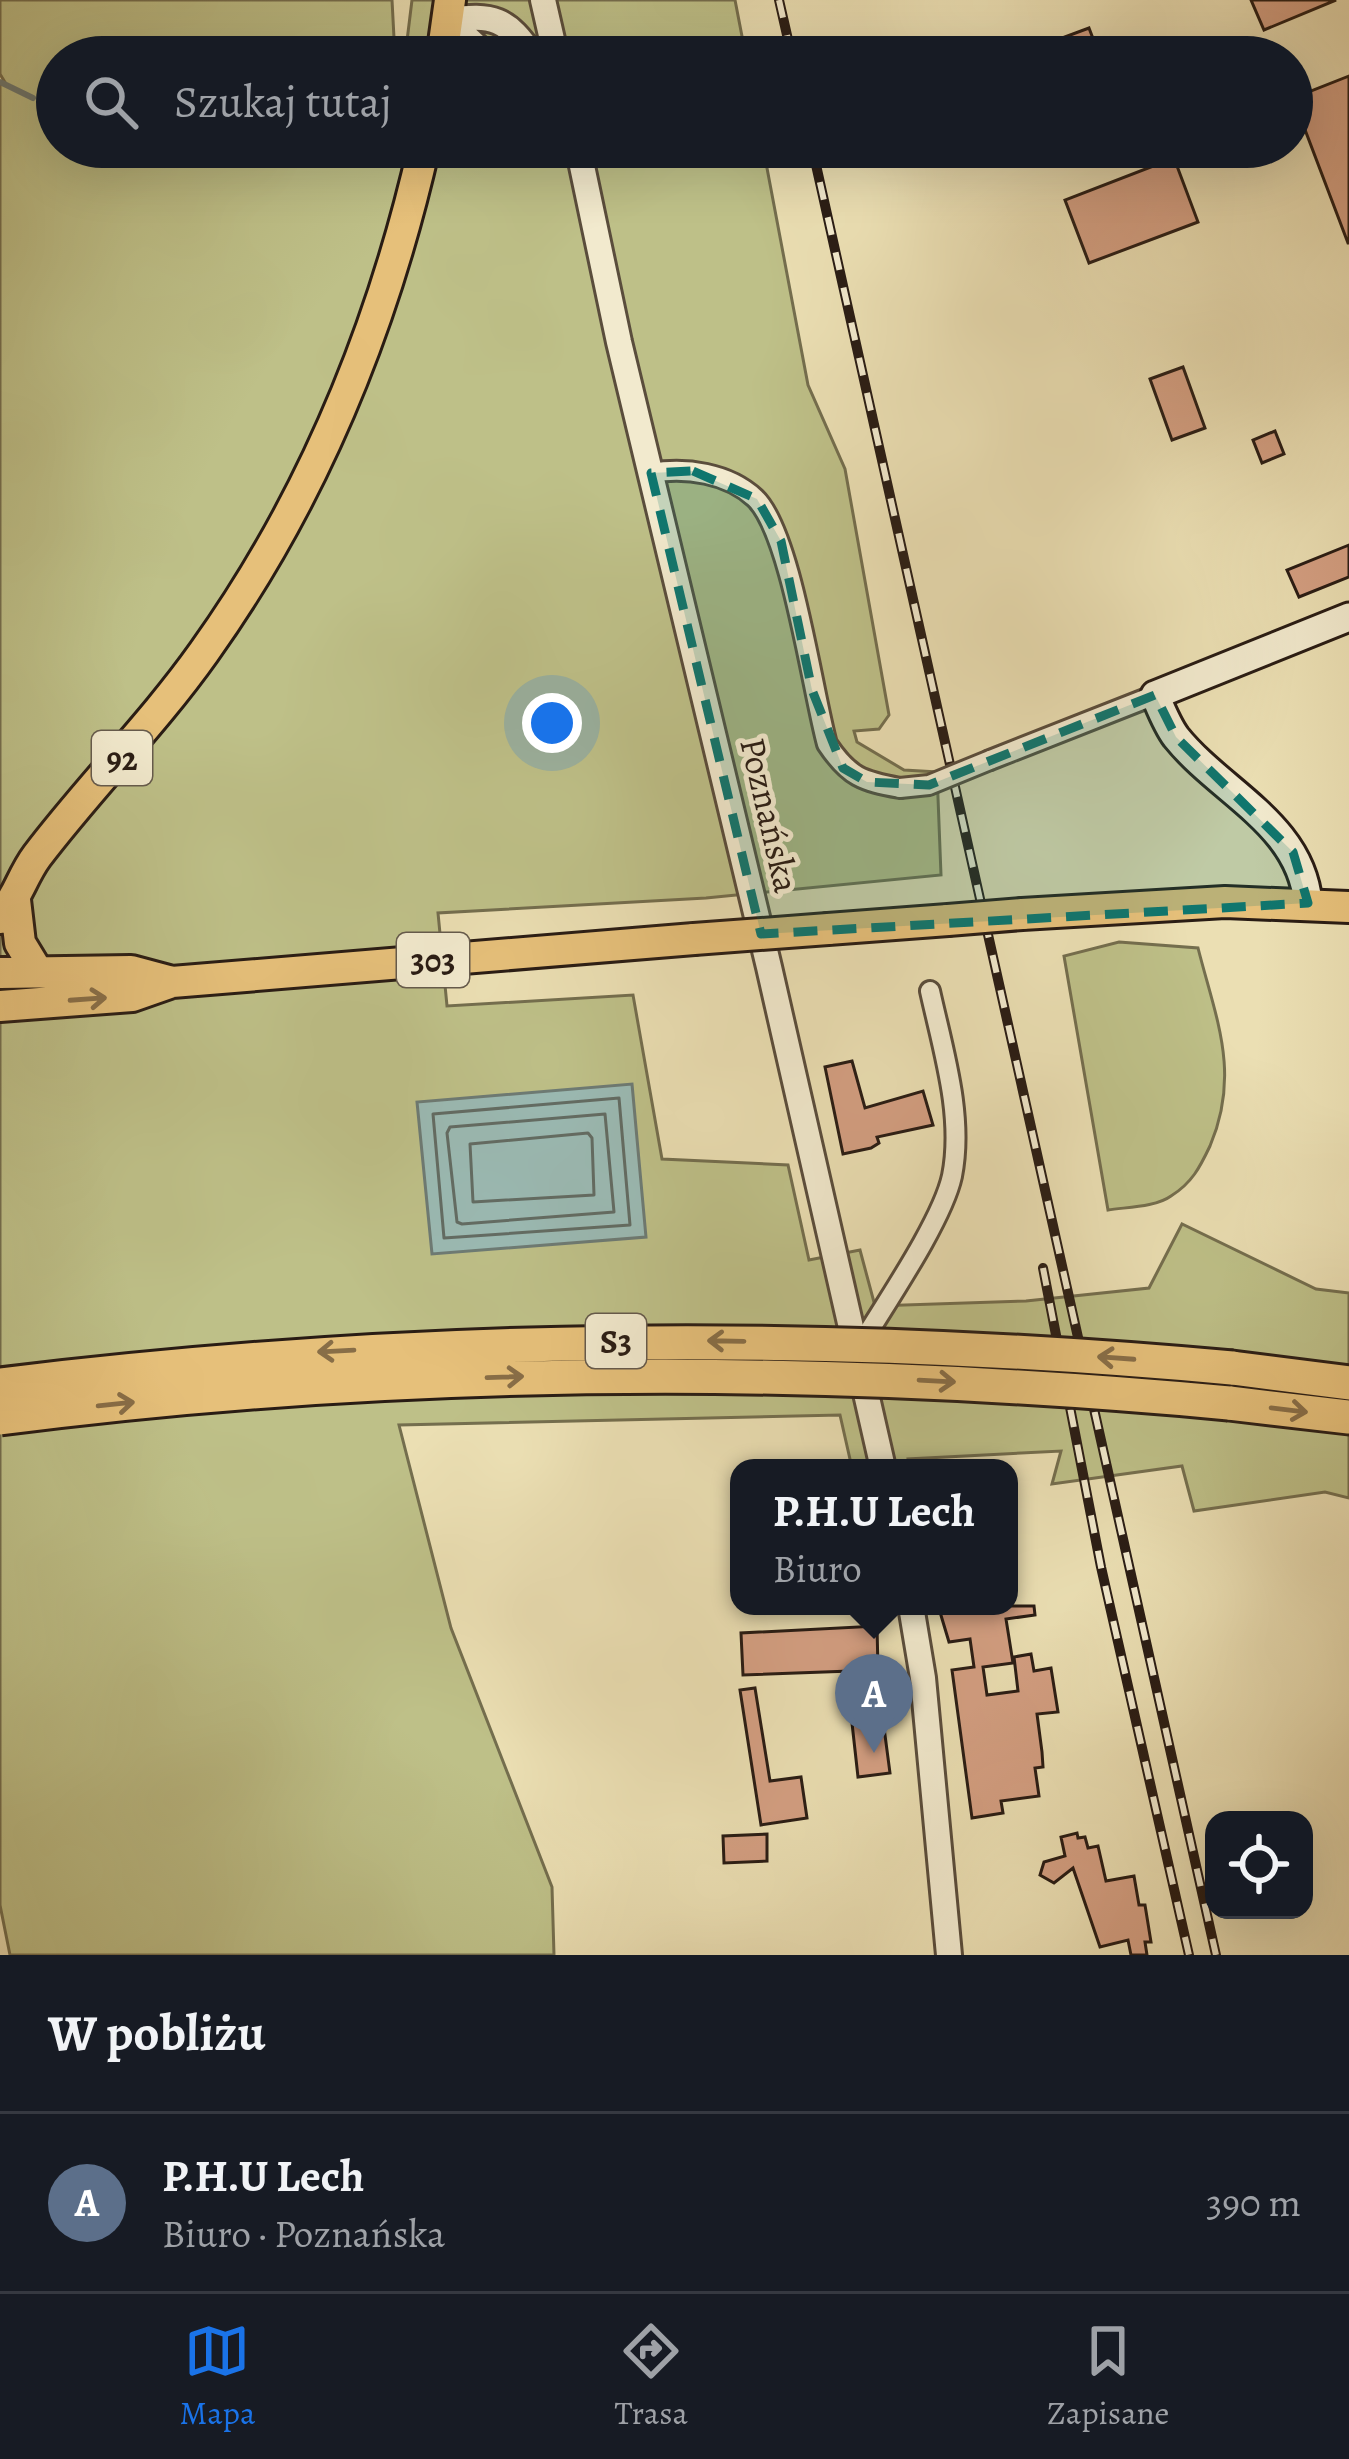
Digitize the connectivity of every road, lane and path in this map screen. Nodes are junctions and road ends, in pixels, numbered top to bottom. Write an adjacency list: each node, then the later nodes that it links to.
1 (543, 0): 5 (street)
2 (449, 10): 3 (street); 4 (street)
3 (471, 36)
4 (516, 36)
5 (551, 36)
6 (418, 168): 13 (main road, 92)
7 (575, 168): 9 (street, Poznańska)
8 (581, 168): 9 (street, Poznańska)
9 (583, 180): 10 (street, Poznańska)
10 (651, 473): 12 (street, bridge); 21 (street, Poznańska)
11 (1349, 617): 12 (main road)
12 (1155, 695): 14 (main road)
13 (5, 899): 16 (main road)
14 (1308, 903): 15 (main road); 18 (main road, 303, bridge)
15 (1349, 907)
16 (37, 971): 17 (main road, 303); 18 (main road, 303)
17 (0, 973)
18 (172, 982): 20 (main road, 303, one-way to 18)
19 (930, 991): 21 (street)
20 (0, 1006)
21 (858, 1349): 26 (street, Poznańska)
22 (1349, 1382): 23 (highway, S3, one-way to 23, bridge)
23 (0, 1385)
24 (1349, 1417): 25 (highway, S3, one-way to 24, bridge)
25 (0, 1418)
26 (881, 1459)
27 (912, 1615): 28 (street)
28 (949, 1955)

